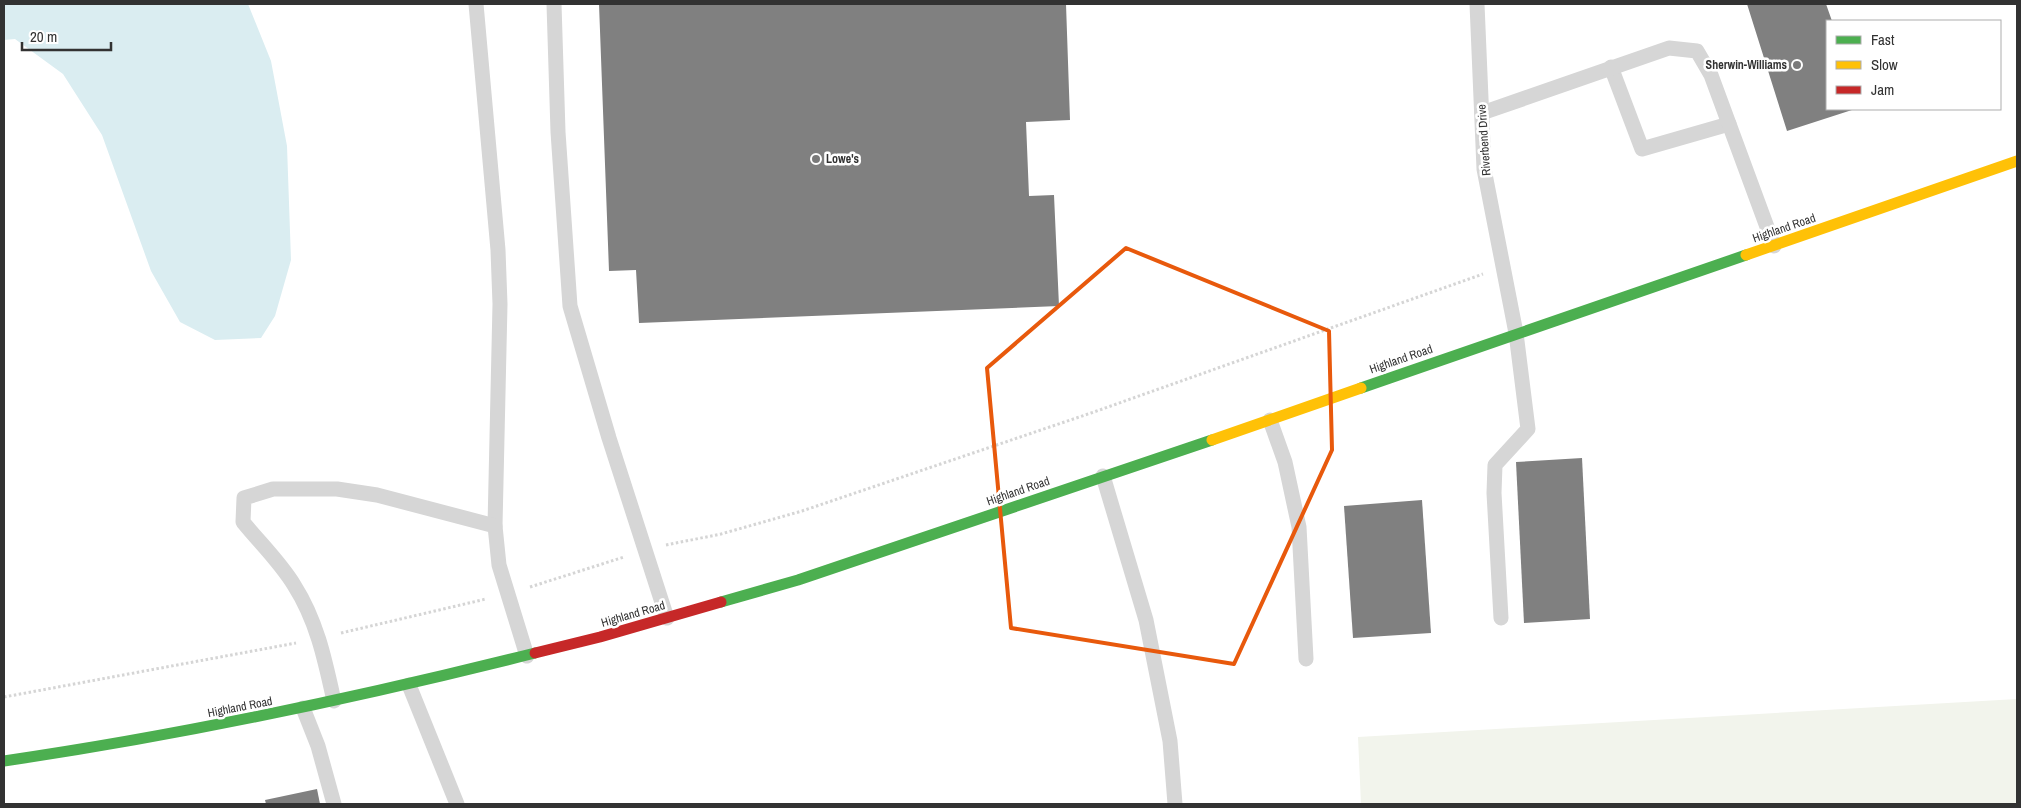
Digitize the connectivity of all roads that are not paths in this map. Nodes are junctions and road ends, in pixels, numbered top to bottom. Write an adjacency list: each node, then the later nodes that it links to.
1 (476, 4): 12 (lane)
2 (554, 4): 13 (lane)
3 (1477, 4): 5 (lane, Riverbend Drive)
4 (1611, 68): 5 (lane); 6 (lane); 6 (lane)
5 (1482, 113): 9 (lane, Riverbend Drive)
6 (1729, 124): 8 (lane)
7 (2017, 161): 8 (highway, Highland Road)
8 (1774, 246): 9 (highway, Highland Road)
9 (1516, 333): 10 (highway, Highland Road); 14 (lane, Riverbend Drive)
10 (1270, 420): 11 (highway, Highland Road); 16 (lane)
11 (1103, 476): 13 (highway, Highland Road); 23 (lane)
12 (495, 526): 15 (lane); 18 (lane)
13 (667, 618): 15 (highway, Highland Road)
14 (1501, 618)
15 (527, 656): 17 (highway, Highland Road)
16 (1306, 659)
17 (410, 685): 18 (highway, Highland Road); 22 (lane)
18 (334, 701): 19 (highway, Highland Road)
19 (303, 708): 20 (highway, Highland Road); 21 (lane)
20 (4, 761)
21 (334, 804)
22 (456, 804)
23 (1175, 804)

